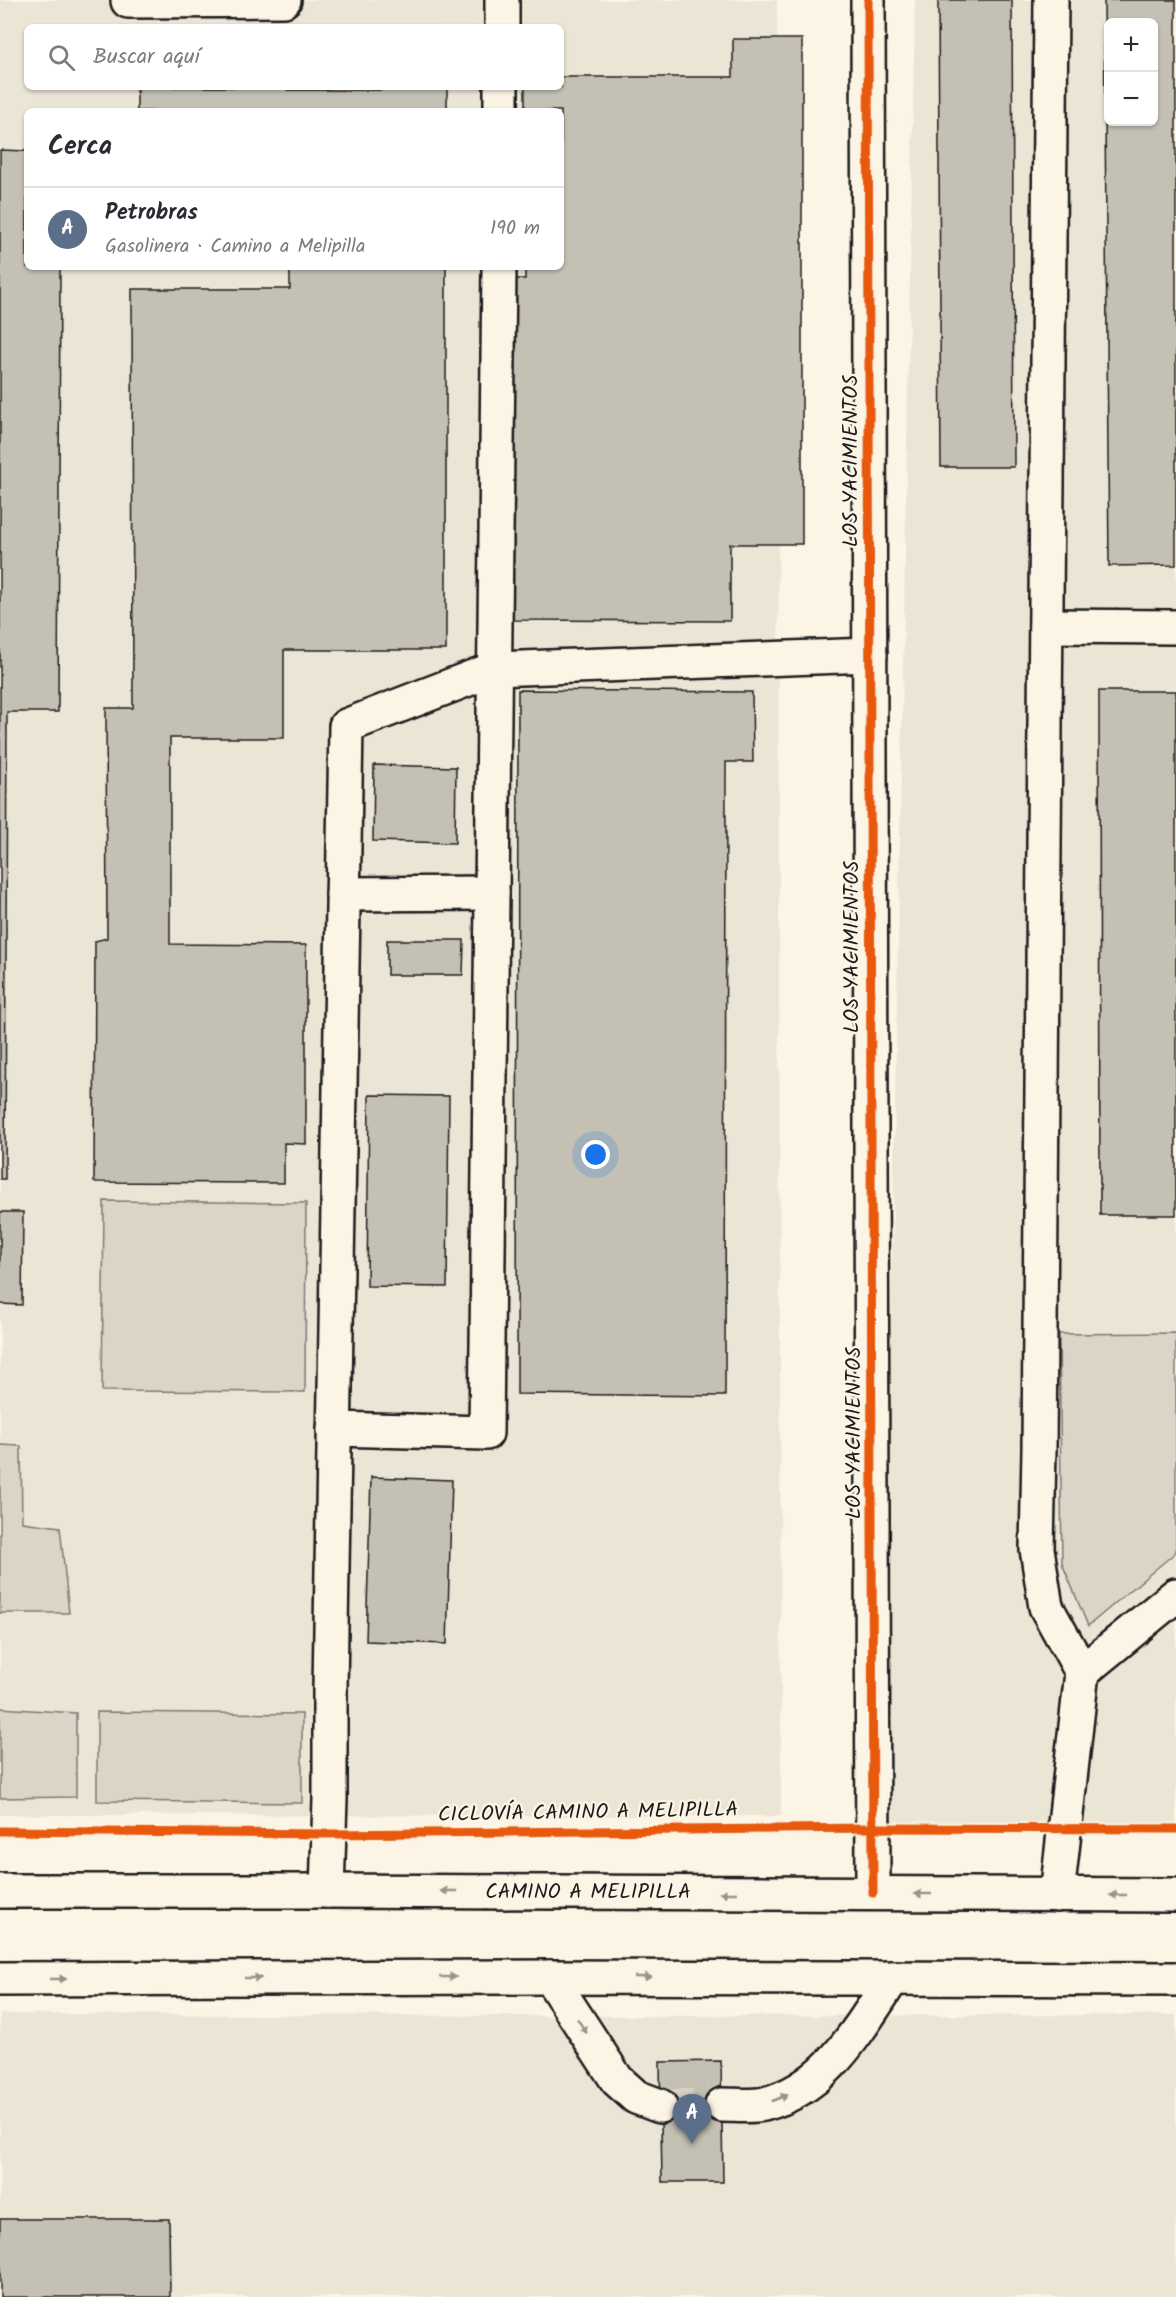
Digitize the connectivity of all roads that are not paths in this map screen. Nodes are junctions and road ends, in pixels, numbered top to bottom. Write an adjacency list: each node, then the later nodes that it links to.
1 (284, 0): 5 (main road)
2 (502, 0): 6 (main road)
3 (868, 0): 12 (main road, LOS YACIMIENTOS)
4 (1051, 0): 10 (main road)
5 (128, 1)
6 (502, 24)
7 (501, 90): 8 (main road)
8 (501, 108)
9 (499, 270): 13 (main road)
10 (1046, 626): 11 (main road); 18 (main road)
11 (1176, 627)
12 (870, 655): 13 (main road); 21 (main road, LOS YACIMIENTOS)
13 (494, 669): 14 (main road); 15 (main road)
14 (492, 893): 15 (main road); 16 (main road)
15 (343, 894): 16 (main road)
16 (334, 1429): 20 (main road)
17 (1176, 1595): 18 (main road)
18 (1082, 1672): 22 (main road)
19 (0, 1891): 20 (main road, CAMINO A MELIPILLA)
20 (327, 1891): 21 (main road, CAMINO A MELIPILLA, one-way to 20)
21 (873, 1893): 22 (main road, CAMINO A MELIPILLA, one-way to 21)
22 (1057, 1895): 23 (main road, CAMINO A MELIPILLA, one-way to 22)
23 (1176, 1896)
24 (549, 1977): 25 (main road, one-way to 25); 26 (main road, one-way to 24); 29 (main road, one-way to 29)
25 (893, 1978): 27 (main road); 28 (main road, one-way to 25)
26 (0, 1979)
27 (1176, 1979)
28 (722, 2105)
29 (660, 2106)

